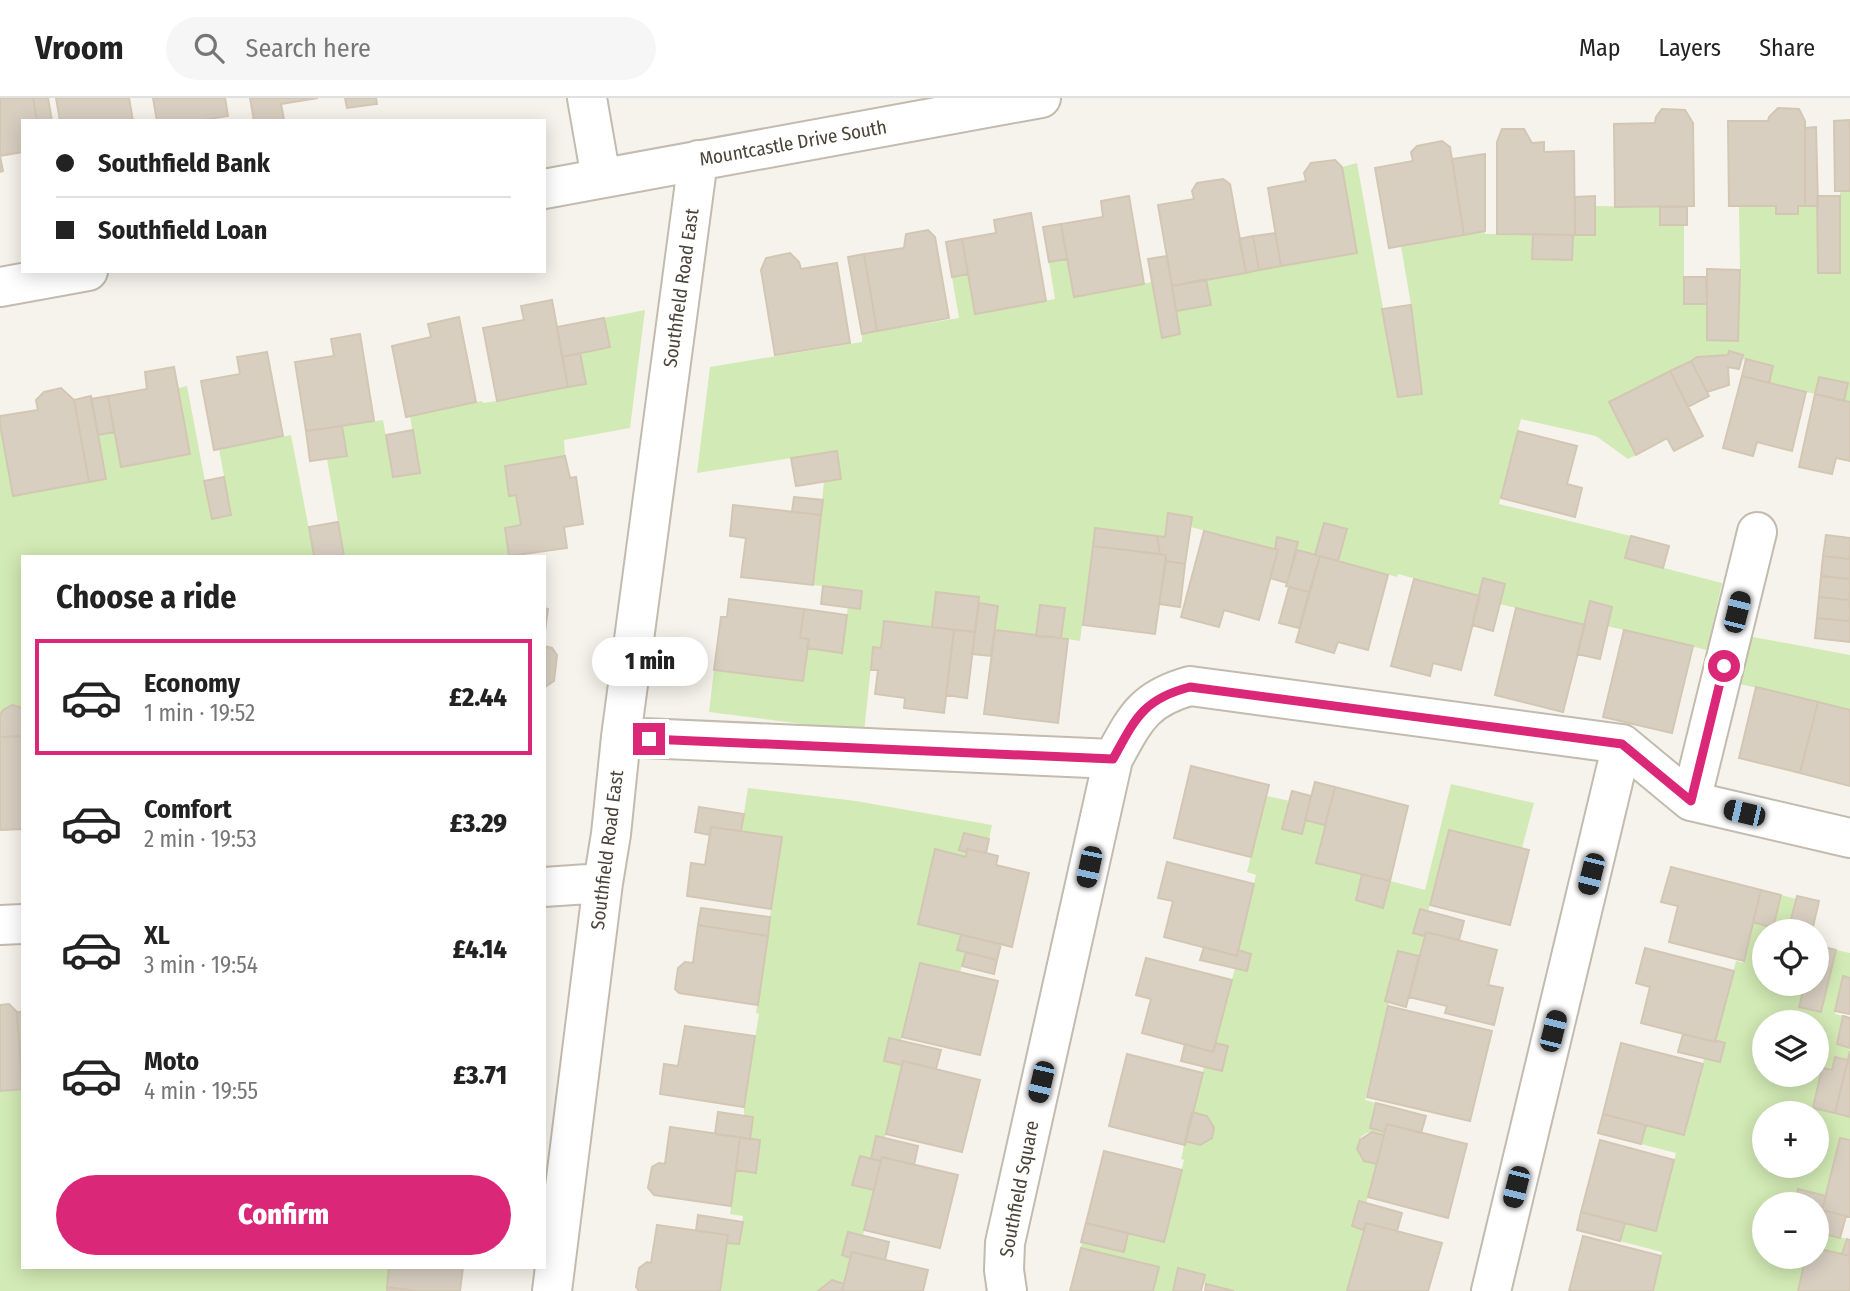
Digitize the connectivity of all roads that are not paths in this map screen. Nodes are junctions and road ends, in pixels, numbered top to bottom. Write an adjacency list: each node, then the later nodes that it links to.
1 (587, 98): 4 (street)
2 (1041, 98): 3 (street, Mountcastle Drive South)
3 (698, 160): 4 (street, Mountcastle Drive South); 9 (street, Southfield Road East)
4 (601, 178): 5 (street, Mountcastle Drive South)
5 (546, 189)
6 (77, 273): 7 (street)
7 (0, 287)
8 (1757, 532): 12 (street)
9 (621, 737): 11 (street); 14 (street, Southfield Road East)
10 (1622, 744): 11 (street, Southfield Square); 12 (street); 20 (street)
11 (1113, 759): 19 (street, Southfield Square)
12 (1691, 801): 13 (street)
13 (1850, 838)
14 (603, 883): 15 (street); 18 (street, Southfield Road East)
15 (546, 887)
16 (21, 923): 17 (street)
17 (0, 925)
18 (552, 1291)
19 (1007, 1291)
20 (1491, 1291)

